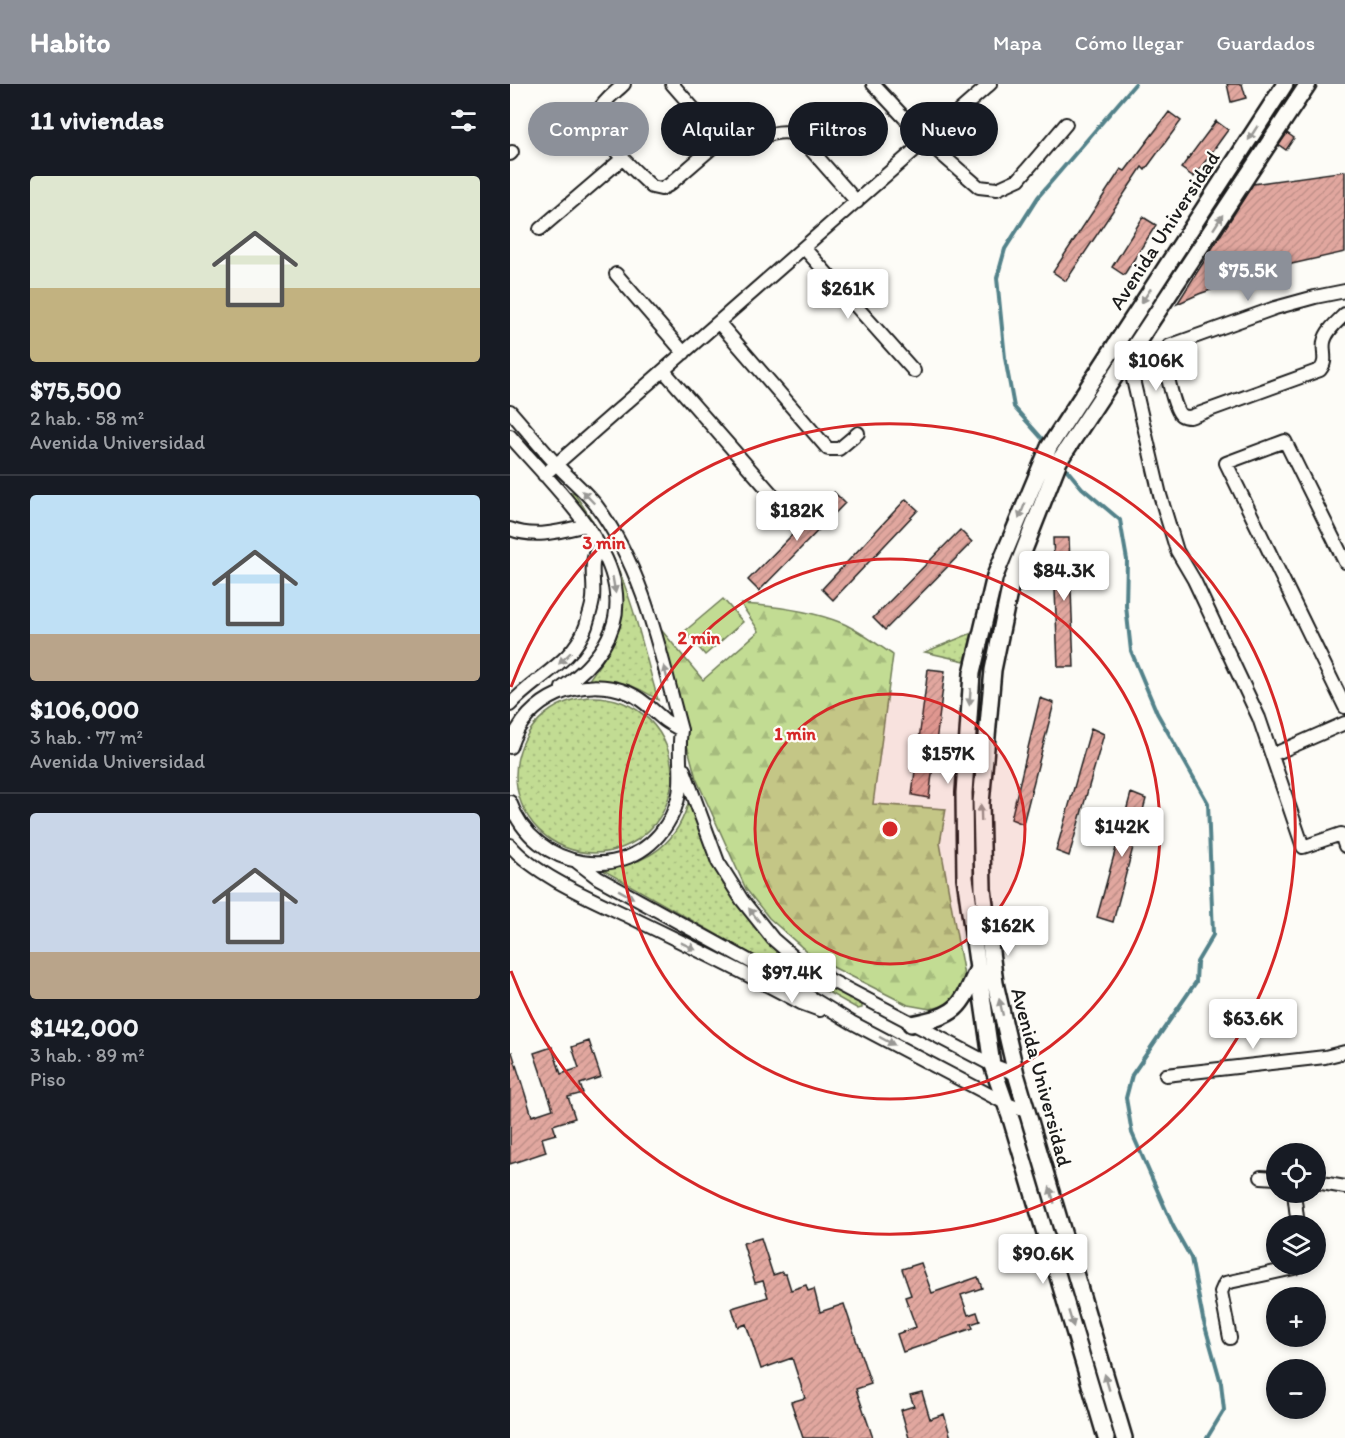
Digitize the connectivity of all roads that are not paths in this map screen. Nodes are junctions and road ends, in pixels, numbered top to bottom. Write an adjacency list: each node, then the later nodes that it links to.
1 (624, 84): 15 (street)
2 (672, 84): 7 (street)
3 (873, 84): 9 (street)
4 (1285, 84): 50 (street, Avenida Universidad, one-way to 50)
5 (1308, 84): 24 (street, Avenida Universidad, one-way to 5)
6 (991, 85): 8 (street)
7 (688, 102)
8 (971, 102)
9 (900, 113)
10 (1066, 124): 14 (street)
11 (776, 134): 16 (street)
12 (703, 156): 15 (street)
13 (909, 156): 16 (street)
14 (943, 156)
15 (623, 158): 17 (street)
16 (857, 202): 18 (street)
17 (540, 229)
18 (804, 248): 22 (street); 26 (street)
19 (616, 274): 23 (street)
20 (1345, 291): 21 (street)
21 (1345, 314)
22 (719, 322): 23 (street); 28 (street)
23 (684, 353): 25 (street)
24 (1128, 358): 43 (street); 55 (street, Avenida Universidad, one-way to 24)
25 (664, 371): 30 (street); 32 (street)
26 (914, 371)
27 (510, 411): 30 (street)
28 (858, 433)
29 (510, 436): 31 (street)
30 (557, 465): 31 (street); 41 (street, one-way to 30)
31 (544, 475): 33 (street)
32 (777, 500)
33 (587, 525): 34 (street); 35 (street)
34 (510, 529)
35 (599, 545): 37 (street, one-way to 37); 38 (street, one-way to 38)
36 (1345, 562): 39 (street)
37 (550, 697): 41 (street); 42 (street)
38 (510, 705)
39 (1345, 707)
40 (1345, 723): 43 (street)
41 (681, 730): 44 (street)
42 (510, 747)
43 (1272, 755): 47 (street)
44 (681, 762): 48 (street); 52 (street, one-way to 44)
45 (510, 802): 48 (street)
46 (510, 845): 49 (street)
47 (1345, 846)
48 (572, 861): 49 (street); 51 (street, one-way to 51)
49 (552, 877): 51 (street, one-way to 51)
50 (978, 968): 52 (street); 54 (street, Avenida Universidad)
51 (851, 1022): 57 (street, one-way to 57)
52 (911, 1024): 54 (street)
53 (1345, 1052): 56 (street)
54 (992, 1065): 55 (street); 57 (street, Avenida Universidad)
55 (1016, 1074): 58 (street, Avenida Universidad)
56 (1166, 1075)
57 (1005, 1103): 58 (street); 65 (street, Avenida Universidad, one-way to 65)
58 (1028, 1112): 66 (street, Avenida Universidad, one-way to 58)
59 (1261, 1176): 60 (street)
60 (1266, 1177)
61 (1326, 1184): 62 (street)
62 (1345, 1187)
63 (1266, 1274): 64 (street)
64 (1230, 1338)
65 (1106, 1438)
66 (1124, 1438)

